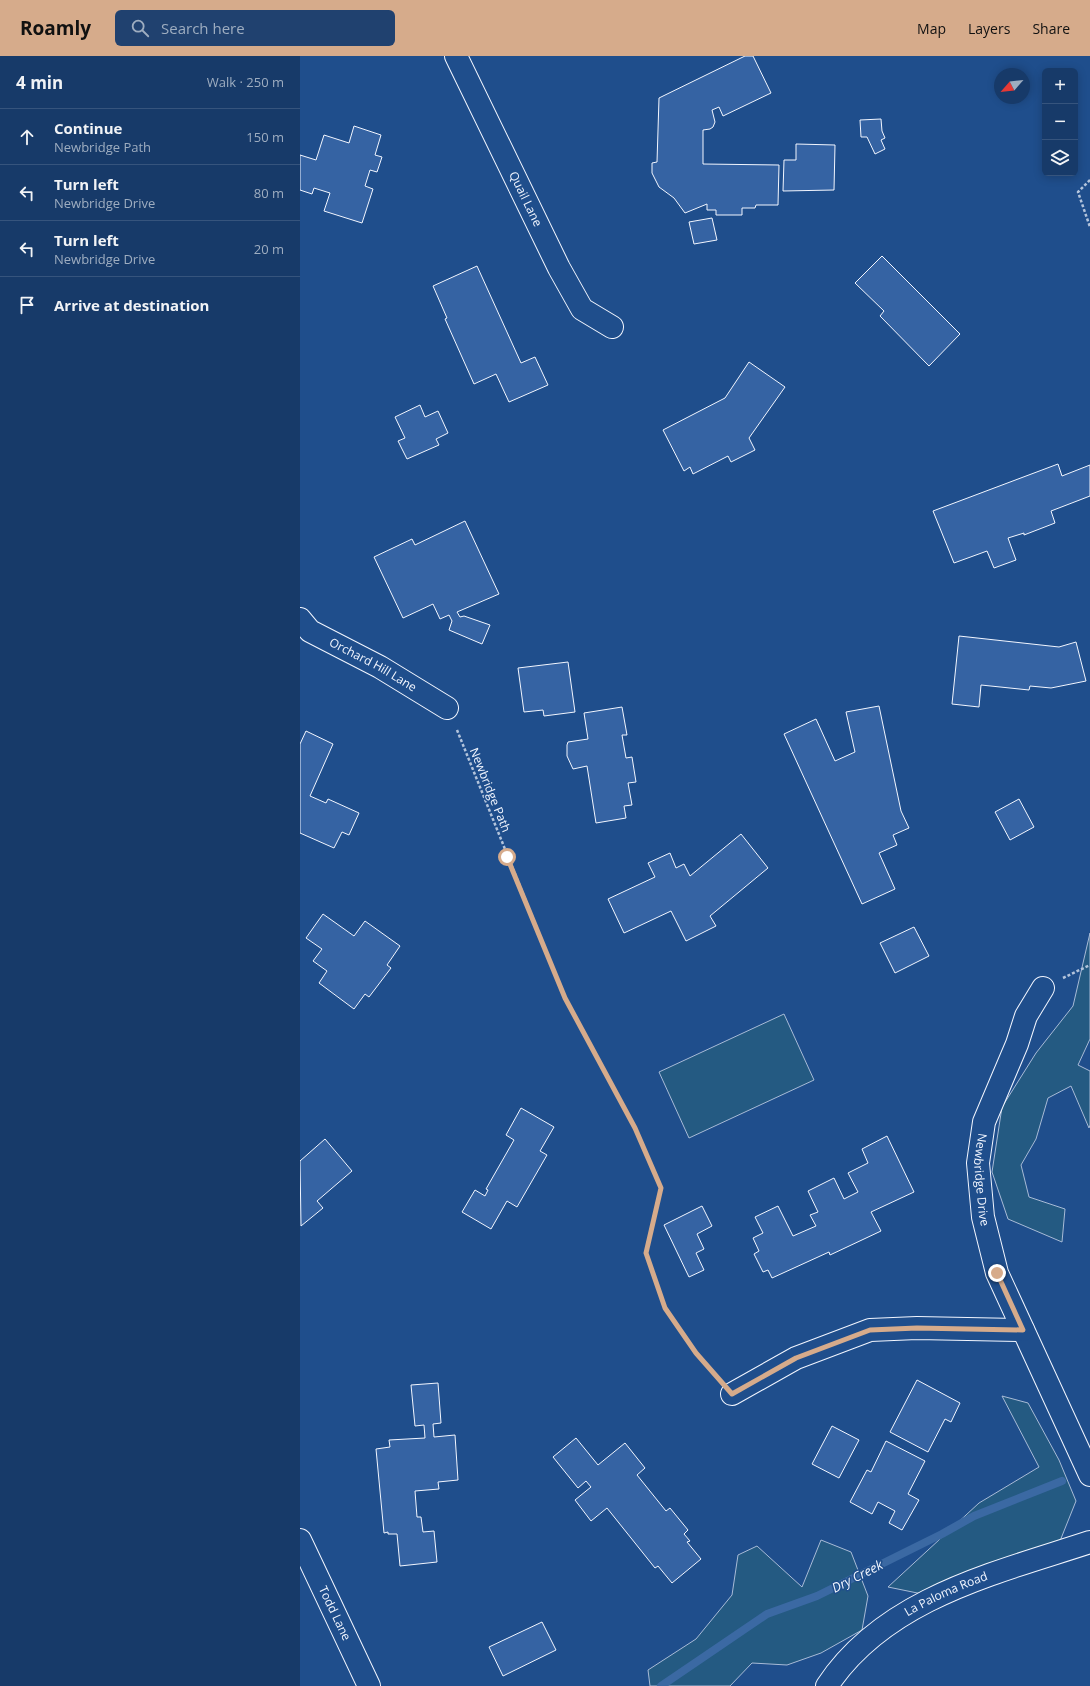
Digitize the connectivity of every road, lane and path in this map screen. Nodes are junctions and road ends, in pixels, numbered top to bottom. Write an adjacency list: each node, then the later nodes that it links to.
1 (456, 56): 4 (street, Quail Lane)
2 (1090, 180): 3 (path)
3 (1090, 227)
4 (612, 327)
5 (300, 620): 6 (street, Orchard Hill Lane)
6 (447, 708): 10 (path, Newbridge Path)
7 (1090, 965): 8 (path)
8 (1043, 988): 9 (street, Newbridge Drive)
9 (1023, 1330): 10 (street); 11 (street, Newbridge Drive)
10 (732, 1394)
11 (1090, 1475)
12 (300, 1540): 14 (street, Todd Lane)
13 (1090, 1542): 15 (street, La Paloma Road)
14 (369, 1686)
15 (827, 1686)

